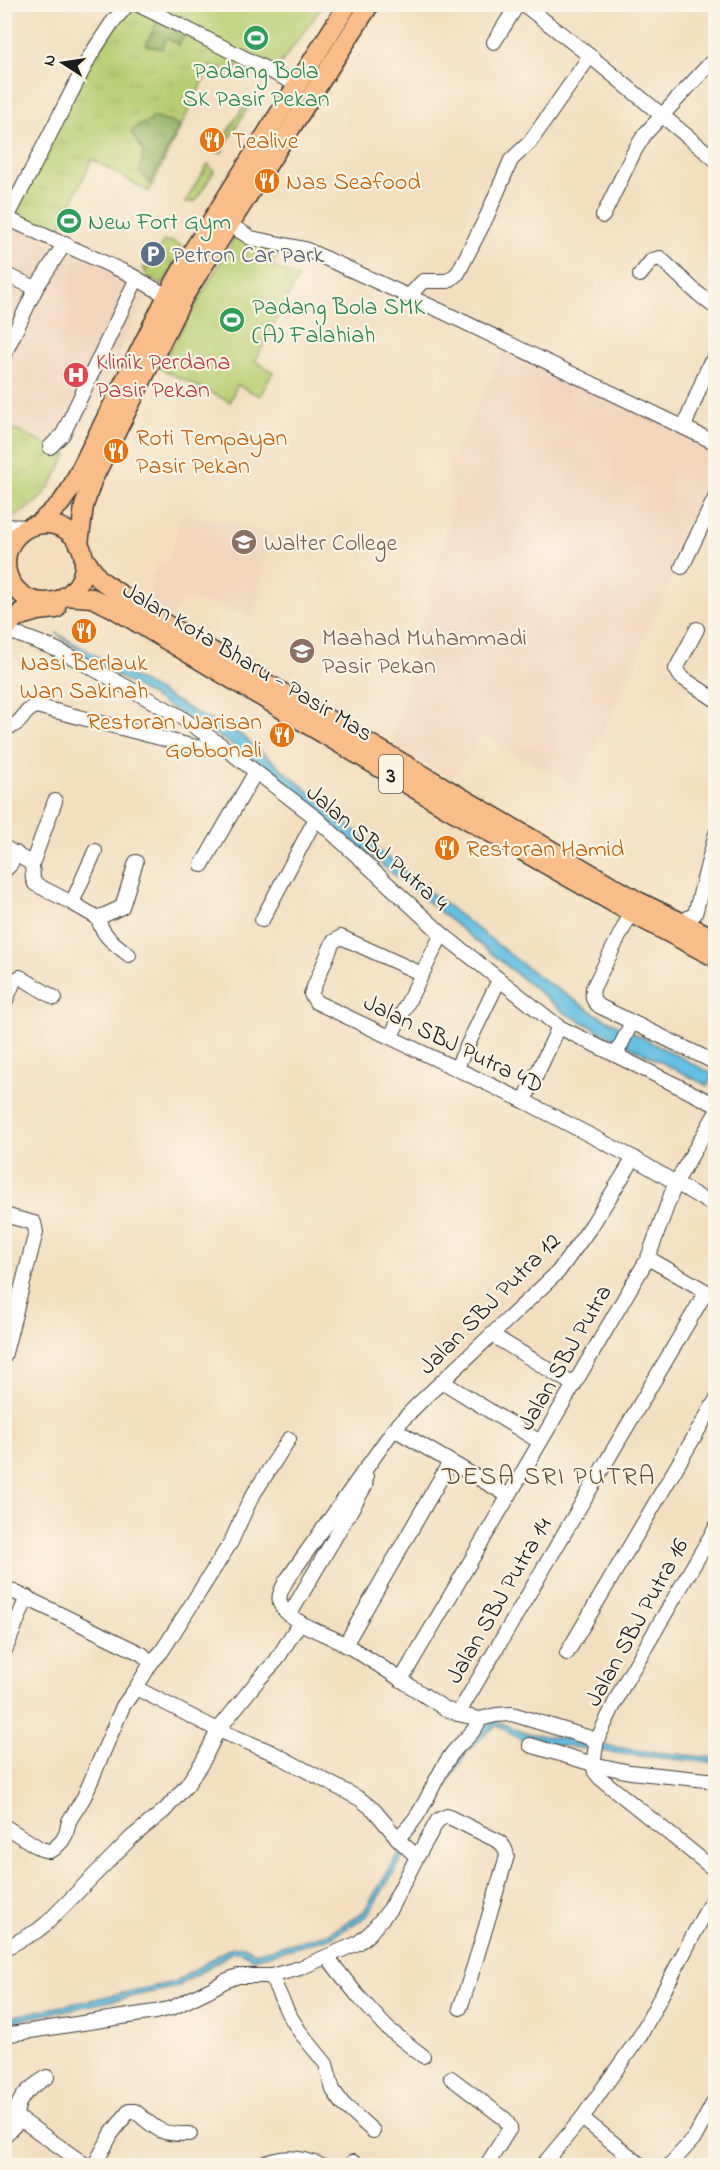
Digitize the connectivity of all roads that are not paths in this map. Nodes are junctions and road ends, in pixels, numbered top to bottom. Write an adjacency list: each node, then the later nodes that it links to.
1 (128, 4): 14 (street)
2 (137, 4): 10 (street)
3 (348, 4): 10 (highway)
4 (370, 4): 15 (highway)
5 (518, 4): 7 (street)
6 (523, 4): 8 (street)
7 (494, 42)
8 (590, 56): 11 (street); 22 (street)
9 (716, 57): 11 (street)
10 (298, 85): 21 (highway)
11 (663, 116): 12 (street); 13 (street)
12 (716, 160)
13 (603, 216)
14 (6, 217): 16 (street)
15 (229, 224): 22 (street); 32 (highway)
16 (65, 243): 19 (street); 20 (street)
17 (4, 274): 20 (street)
18 (640, 275): 23 (street)
19 (137, 278): 21 (street); 28 (street)
20 (36, 288): 24 (street)
21 (167, 296): 31 (highway)
22 (409, 296): 26 (street)
23 (716, 308)
24 (4, 355)
25 (716, 356): 26 (street)
26 (684, 427): 27 (street)
27 (716, 443)
28 (50, 447)
29 (716, 496): 34 (street)
30 (4, 526): 31 (street)
31 (33, 526): 32 (highway); 33 (highway)
32 (82, 551): 35 (highway); 57 (highway, Jalan Kota Bharu - Pasir Mas / 3)
33 (6, 565): 36 (main road); 37 (highway)
34 (682, 567)
35 (65, 596): 37 (highway); 38 (highway, Jalan Kota Bharu - Pasir Mas / 3)
36 (4, 597)
37 (38, 601): 39 (main road)
38 (123, 615): 39 (highway); 55 (highway, Jalan Kota Bharu - Pasir Mas / 3)
39 (8, 627): 43 (street, Jalan SBJ Putra 4)
40 (697, 629): 41 (street)
41 (716, 700)
42 (4, 724): 43 (street)
43 (221, 745): 44 (street, Jalan SBJ Putra 4)
44 (255, 773): 46 (street, Jalan SBJ Putra 4); 52 (street)
45 (55, 801): 51 (street)
46 (316, 818): 58 (street); 59 (street, Jalan SBJ Putra 4)
47 (716, 833): 57 (street)
48 (10, 850): 51 (street); 53 (street)
49 (95, 851): 54 (street)
50 (136, 862): 56 (street)
51 (32, 864): 54 (street)
52 (202, 865)
53 (4, 871)
54 (72, 903): 56 (street)
55 (631, 913): 62 (highway, Jalan Kota Bharu - Pasir Mas / 3); 67 (street)
56 (98, 918): 61 (street)
57 (688, 918): 60 (highway, Jalan Kota Bharu - Pasir Mas / 3)
58 (262, 920)
59 (442, 934): 63 (street); 64 (street, Jalan SBJ Putra 4)
60 (716, 939)
61 (129, 955)
62 (716, 958)
63 (422, 974): 69 (street); 69 (street, Jalan SBJ Putra 4D)
64 (499, 980): 68 (street, Jalan SBJ Putra 4); 72 (street)
65 (55, 998): 66 (street)
66 (4, 1005)
67 (631, 1024): 70 (street); 71 (street)
68 (559, 1027): 70 (street, Jalan SBJ Putra 4); 73 (street)
69 (391, 1036): 72 (street, Jalan SBJ Putra 4D)
70 (617, 1053): 74 (street, Jalan SBJ Putra 4)
71 (716, 1063)
72 (457, 1067): 73 (street, Jalan SBJ Putra 4D)
73 (524, 1101): 76 (street, Jalan SBJ Putra 4D)
74 (716, 1105)
75 (716, 1113): 77 (street, Jalan SBJ Putra)
76 (634, 1158): 77 (street, Jalan SBJ Putra 4D); 82 (street, Jalan SBJ Putra 12)
77 (675, 1184): 78 (street, Jalan SBJ Putra 4D); 80 (street, Jalan SBJ Putra)
78 (716, 1207)
79 (4, 1215): 83 (street)
80 (648, 1258): 81 (street); 85 (street, Jalan SBJ Putra)
81 (711, 1294): 103 (street, Jalan SBJ Putra 14)
82 (492, 1335): 84 (street, Jalan SBJ Putra 12); 85 (street)
83 (4, 1358)
84 (443, 1382): 87 (street, Jalan SBJ Putra 12); 89 (street)
85 (574, 1385): 89 (street, Jalan SBJ Putra)
86 (716, 1400): 99 (street)
87 (394, 1429): 90 (street); 91 (street, Jalan SBJ Putra 12)
88 (289, 1439): 100 (street)
89 (540, 1442): 92 (street, Jalan SBJ Putra)
90 (450, 1462): 92 (street); 97 (street)
91 (364, 1471): 96 (street, Jalan SBJ Putra 12); 96 (street, Jalan SBJ Putra 12)
92 (509, 1496): 101 (street, Jalan SBJ Putra)
93 (716, 1527): 107 (street, Jalan SBJ Putra 16)
94 (4, 1587): 95 (street)
95 (27, 1598): 98 (street); 100 (street)
96 (295, 1618): 97 (street); 105 (street)
97 (345, 1645): 101 (street)
98 (4, 1653)
99 (567, 1653)
100 (151, 1663): 102 (street)
101 (401, 1680): 103 (street)
102 (136, 1688): 105 (street); 109 (street)
103 (458, 1714): 104 (street)
104 (480, 1719): 107 (street); 110 (street)
105 (218, 1730): 110 (street); 114 (street)
106 (530, 1745): 107 (street)
107 (594, 1751): 108 (street); 112 (street)
108 (716, 1781)
109 (4, 1826)
110 (399, 1839): 111 (street)
111 (415, 1855): 115 (street); 117 (street)
112 (716, 1871)
113 (716, 1892): 123 (street)
114 (4, 1949)
115 (327, 1957): 116 (street); 119 (street)
116 (271, 1976): 118 (street); 125 (street)
117 (460, 2008)
118 (4, 2035)
119 (423, 2056)
120 (47, 2077): 124 (street)
121 (452, 2078): 132 (street)
122 (716, 2098): 135 (street)
123 (582, 2118): 133 (street); 134 (street)
124 (17, 2122): 127 (street); 129 (street)
125 (373, 2131)
126 (190, 2134): 130 (street)
127 (4, 2136)
128 (316, 2165): 131 (street)
129 (87, 2166)
130 (94, 2166)
131 (260, 2166)
132 (486, 2166)
133 (542, 2166)
134 (642, 2166)
135 (669, 2166)

